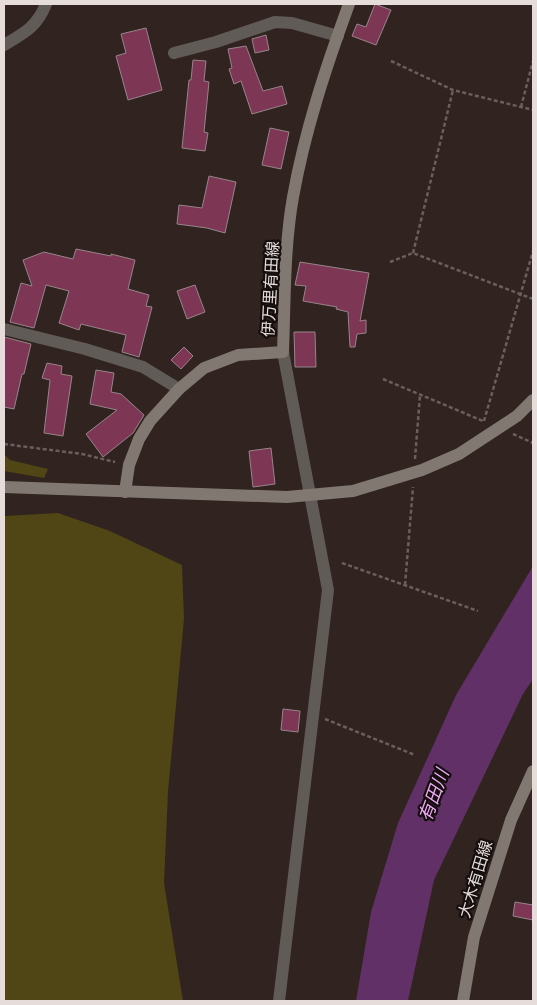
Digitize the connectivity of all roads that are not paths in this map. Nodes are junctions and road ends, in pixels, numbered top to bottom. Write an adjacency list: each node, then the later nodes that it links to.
1 (46, 4): 4 (street)
2 (349, 4): 3 (main road, 伊万里有田線)
3 (338, 36): 5 (street); 7 (main road, 伊万里有田線)
4 (4, 45)
5 (174, 54)
6 (4, 329): 8 (street)
7 (283, 352): 8 (main road, 伊万里有田線); 12 (street)
8 (179, 389): 11 (main road, 伊万里有田線)
9 (533, 400): 12 (main road)
10 (4, 487): 11 (main road)
11 (125, 492): 12 (main road)
12 (311, 496): 14 (street)
13 (533, 771): 15 (main road, 大木有田線)
14 (280, 1001)
15 (463, 1001)

